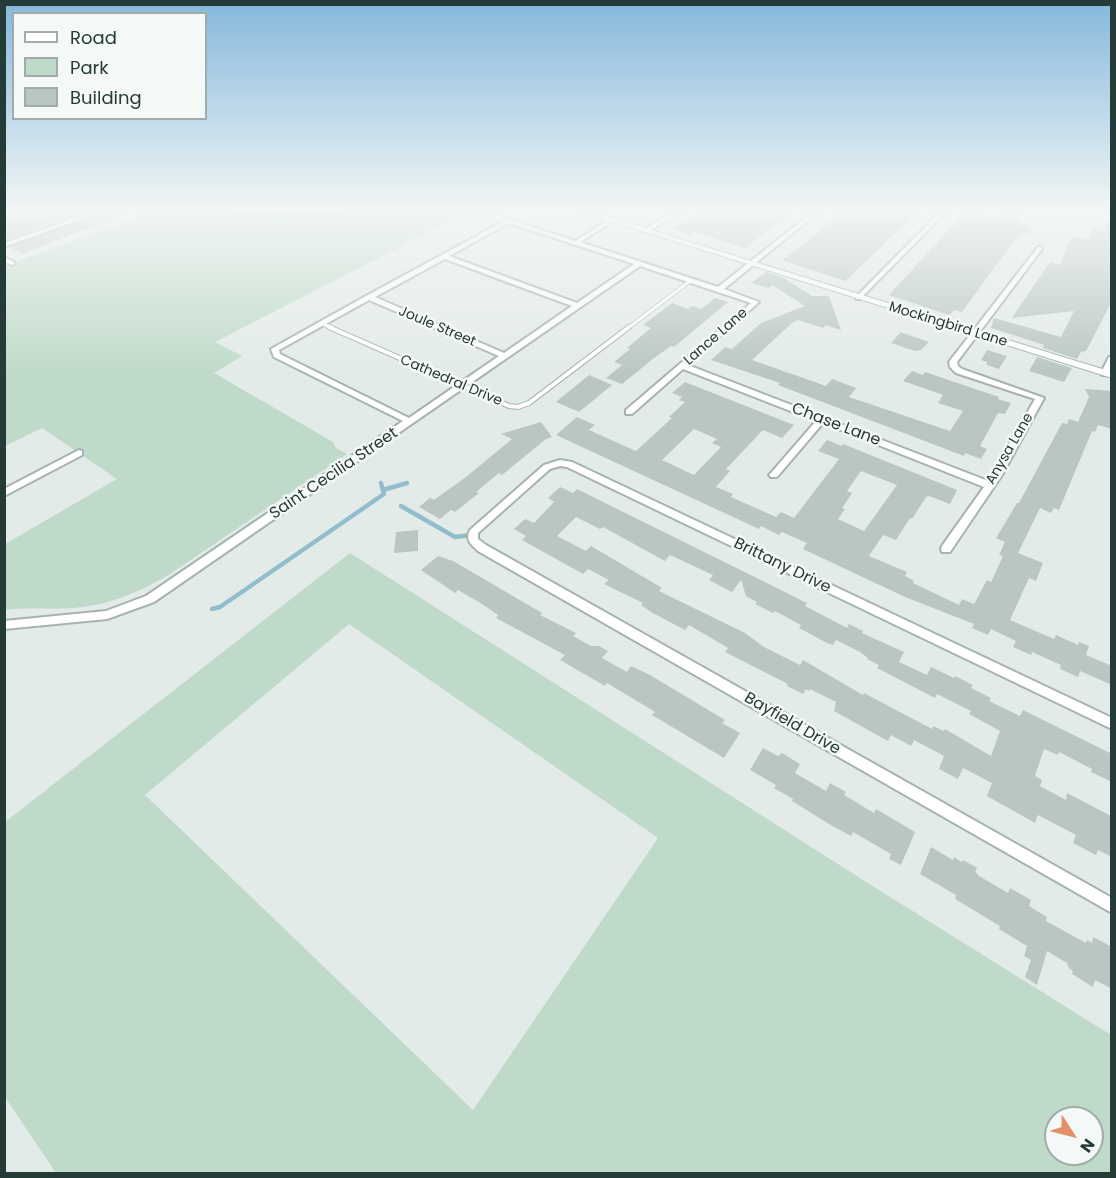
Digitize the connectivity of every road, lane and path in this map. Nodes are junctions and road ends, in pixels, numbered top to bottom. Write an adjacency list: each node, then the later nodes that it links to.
1 (427, 265): 11 (street)
2 (467, 265): 13 (street)
3 (638, 265): 13 (street, Saint Cecilia Street)
4 (642, 265): 9 (street, Lance Lane)
5 (749, 265): 10 (street)
6 (753, 265): 12 (street, Mockingbird Lane)
7 (891, 265): 12 (street)
8 (1027, 265): 15 (street, Anysa Lane)
9 (694, 282): 10 (street, Lance Lane); 20 (lane, Cathedral Drive)
10 (719, 290): 18 (street, Lance Lane)
11 (368, 297): 14 (street); 16 (street, Joule Street)
12 (858, 298): 15 (street, Mockingbird Lane)
13 (578, 306): 16 (street, Saint Cecilia Street)
14 (321, 323): 20 (lane, Cathedral Drive); 23 (street)
15 (973, 333): 19 (street, Mockingbird Lane); 26 (street, Anysa Lane)
16 (506, 356): 20 (street, Saint Cecilia Street)
17 (1112, 359): 19 (street)
18 (683, 366): 21 (street, Lance Lane); 22 (street, Chase Lane)
19 (1108, 374)
20 (462, 386): 23 (street, Saint Cecilia Street)
21 (629, 412)
22 (821, 420): 25 (street); 26 (street, Chase Lane)
23 (411, 422): 30 (street, Saint Cecilia Street)
24 (79, 453): 27 (street)
25 (774, 475)
26 (989, 485): 29 (street, Anysa Lane)
27 (4, 493)
28 (473, 540): 31 (street, Brittany Drive); 32 (street, Bayfield Drive)
29 (946, 549)
30 (4, 625)
31 (1112, 724)
32 (1112, 906)

